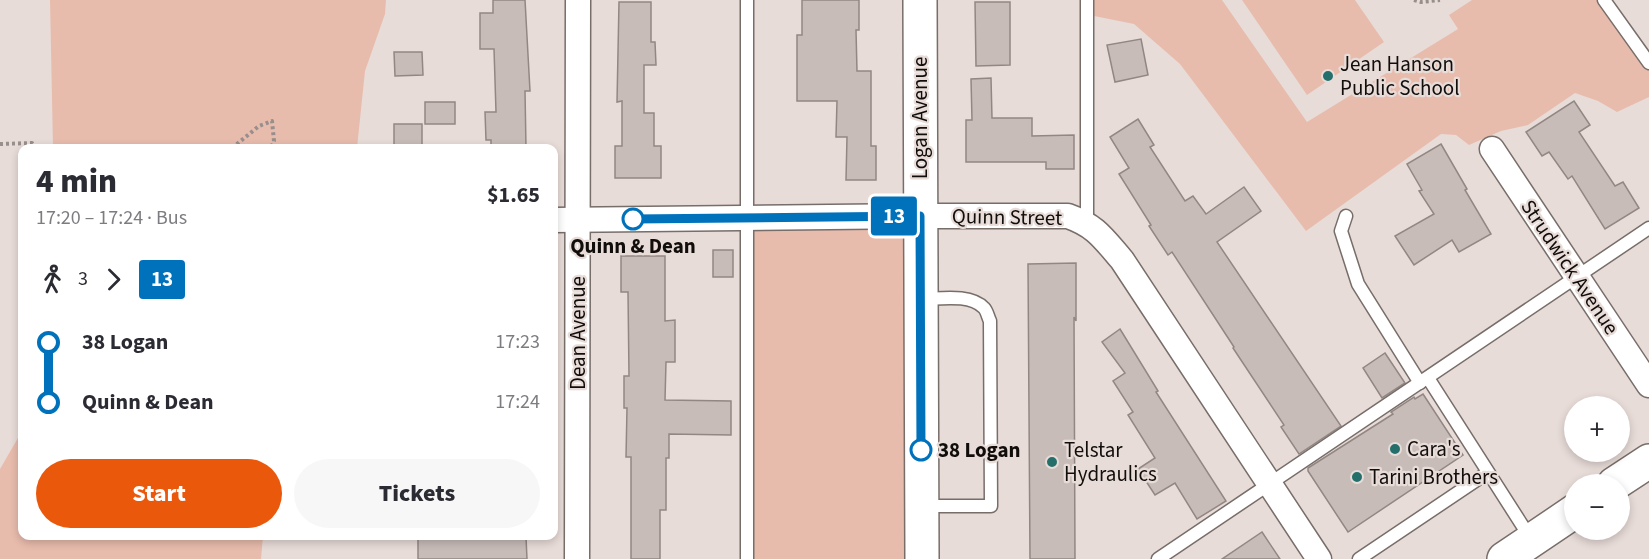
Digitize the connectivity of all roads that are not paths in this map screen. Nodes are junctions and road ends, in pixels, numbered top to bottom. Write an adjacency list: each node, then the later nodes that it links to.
1 (578, 0): 12 (street, Dean Avenue)
2 (747, 0): 10 (lane)
3 (920, 0): 8 (street, Logan Avenue)
4 (1087, 0): 13 (lane)
5 (1604, 0): 6 (lane)
6 (1649, 63)
7 (1492, 149): 15 (street, Strudwick Avenue)
8 (920, 216): 10 (street, Quinn Street); 13 (street, Quinn Street); 16 (street, Logan Avenue)
9 (1346, 216): 17 (lane)
10 (748, 218): 12 (street, Quinn Street); 27 (lane)
11 (558, 220): 12 (street, Quinn Street)
12 (578, 220): 26 (street, Dean Avenue)
13 (1087, 223): 22 (street, Quinn Street)
14 (1649, 228): 15 (lane)
15 (1576, 278): 17 (lane); 18 (street, Strudwick Avenue)
16 (921, 298): 23 (street, Logan Avenue); 23 (lane)
17 (1424, 380): 20 (lane); 22 (lane)
18 (1649, 385)
19 (1649, 461): 21 (street)
20 (1487, 473): 25 (lane); 31 (lane)
21 (1629, 474)
22 (1270, 484): 29 (lane); 30 (street, Quinn Street)
23 (921, 506): 28 (street, Logan Avenue)
24 (1564, 518): 25 (street)
25 (1532, 540): 32 (street)
26 (577, 559)
27 (747, 559)
28 (922, 559)
29 (1158, 559)
30 (1319, 559)
31 (1359, 559)
32 (1504, 559)

